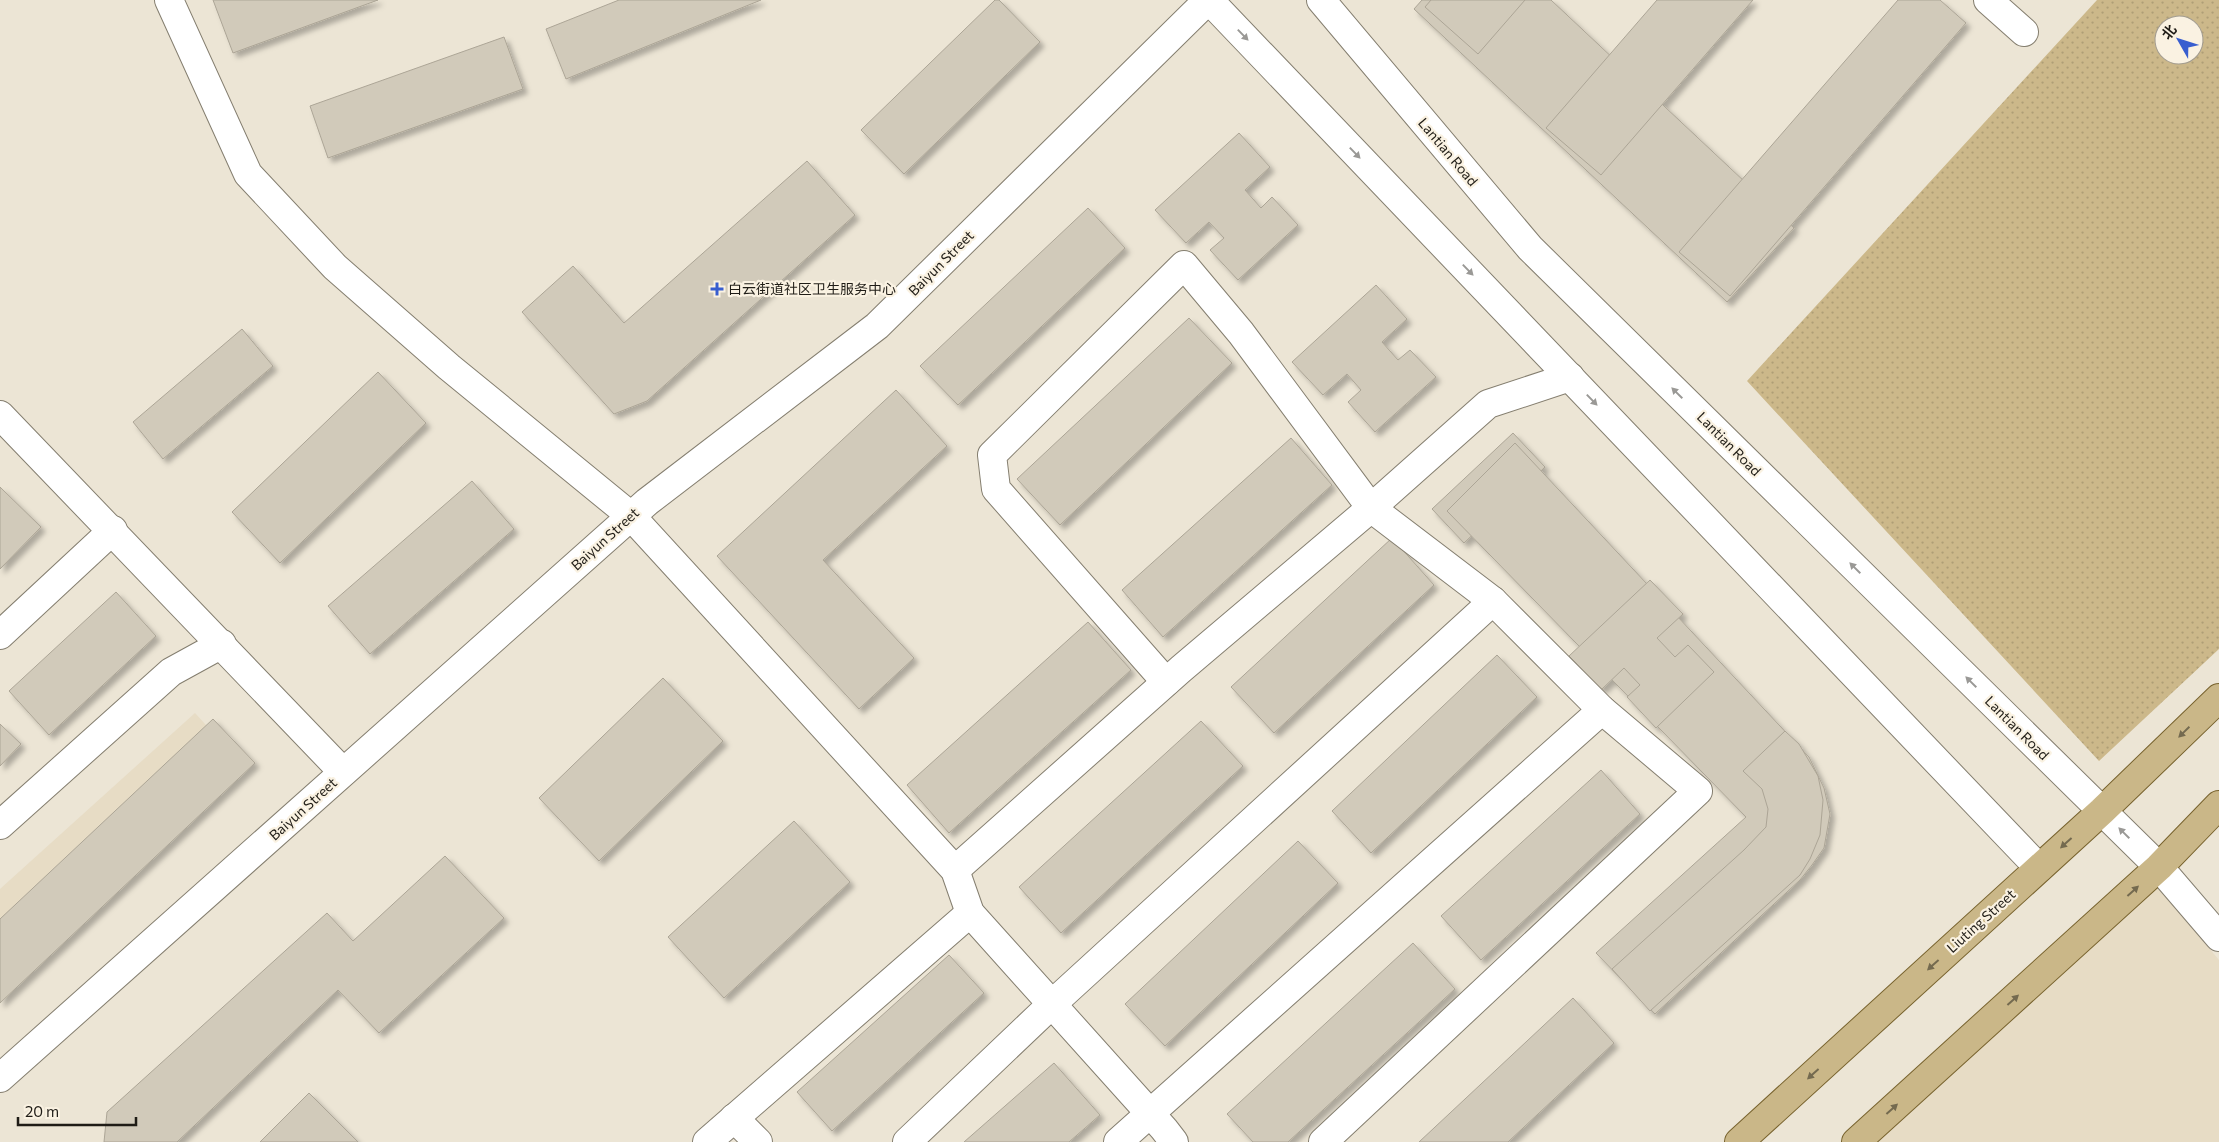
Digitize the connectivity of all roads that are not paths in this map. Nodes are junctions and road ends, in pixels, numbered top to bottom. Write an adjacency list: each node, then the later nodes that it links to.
1 (169, 0): 9 (street)
2 (1209, 0): 6 (street, one-way to 6); 9 (street, Baiyun Street)
3 (1321, 0): 19 (street, Lantian Road, one-way to 3)
4 (1988, 0): 5 (street)
5 (2024, 32)
6 (1570, 377): 8 (street); 22 (street, one-way to 22)
7 (3, 422): 10 (street)
8 (1371, 508): 11 (street); 14 (street); 14 (street)
9 (631, 516): 17 (street, Baiyun Street); 23 (street)
10 (113, 530): 12 (street); 13 (street)
11 (1493, 601): 16 (street); 26 (street)
12 (0, 635)
13 (222, 644): 17 (street); 20 (street)
14 (1166, 682): 23 (street)
15 (2219, 698): 19 (main road, Liuting Street, one-way to 19)
16 (1602, 710): 28 (street); 35 (street)
17 (343, 772): 27 (street, Baiyun Street)
18 (2219, 805): 21 (main road)
19 (2102, 811): 21 (street, Lantian Road, one-way to 19); 22 (main road, Liuting Street, one-way to 22)
20 (0, 825)
21 (2159, 867): 25 (street, Lantian Road); 37 (main road, one-way to 21)
22 (2039, 868): 36 (main road, Liuting Street, one-way to 36)
23 (955, 870): 24 (street)
24 (970, 913): 26 (street); 29 (street)
25 (2219, 937)
26 (1051, 1005): 28 (street); 32 (street)
27 (0, 1078)
28 (1150, 1113): 33 (street); 34 (street)
29 (734, 1118): 30 (street); 31 (street)
30 (707, 1142)
31 (758, 1142)
32 (907, 1142)
33 (1118, 1142)
34 (1174, 1142)
35 (1323, 1142)
36 (1739, 1142)
37 (1856, 1142)

